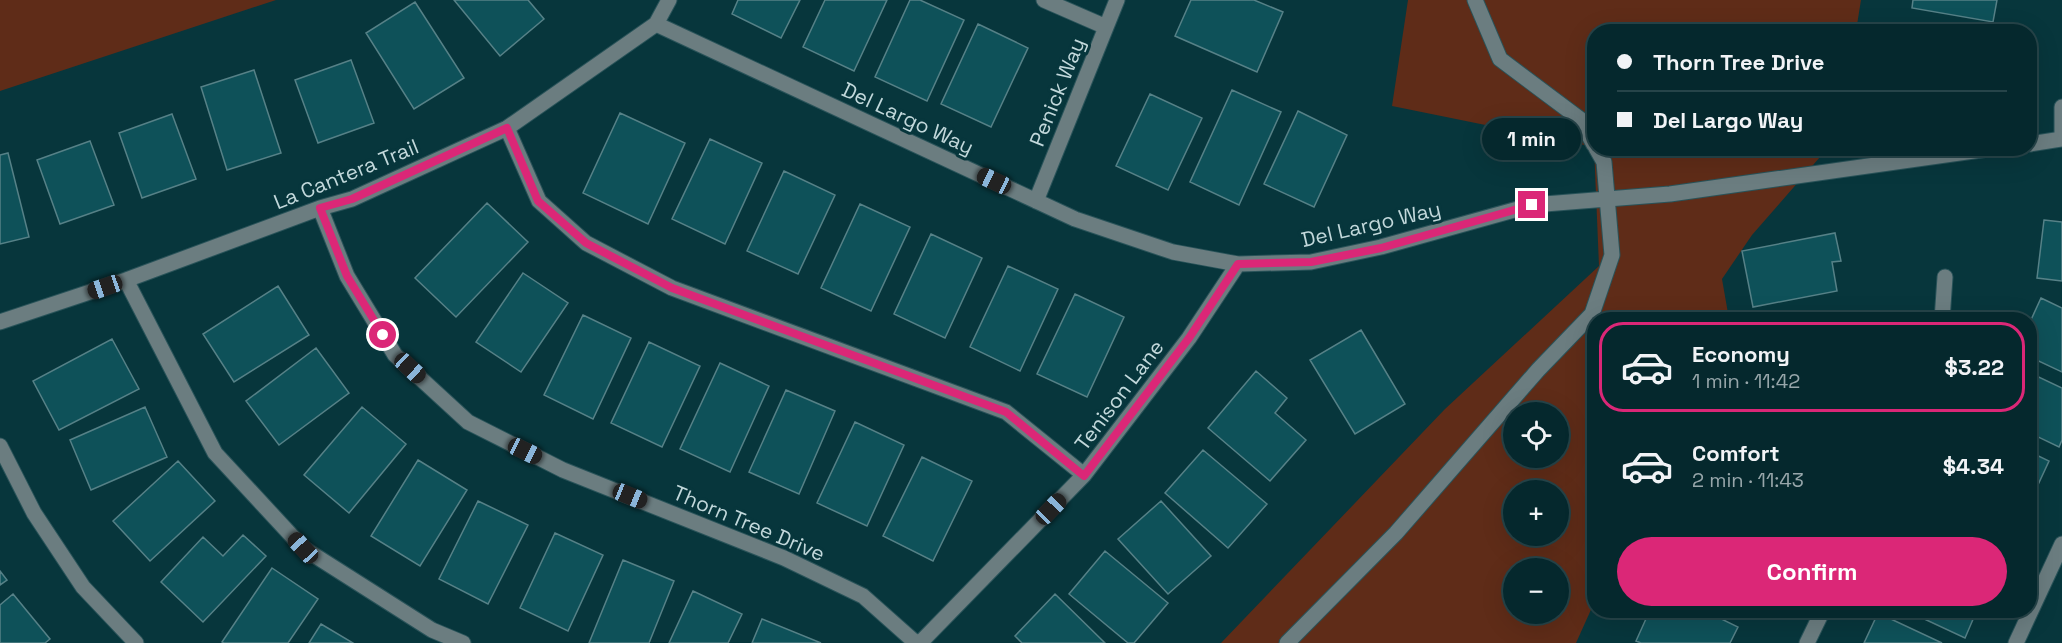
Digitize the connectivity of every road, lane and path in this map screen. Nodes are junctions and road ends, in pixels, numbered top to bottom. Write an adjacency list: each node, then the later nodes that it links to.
1 (669, 0): 5 (street, La Cantera Trail)
2 (1044, 0): 6 (street)
3 (1117, 0): 6 (street, Penick Way)
4 (1475, 0): 9 (street)
5 (656, 24): 8 (street, La Cantera Trail); 15 (street, Del Largo Way)
6 (1106, 27): 15 (street, Penick Way)
7 (2062, 107): 10 (street)
8 (507, 128): 16 (street, La Cantera Trail); 25 (street)
9 (1587, 131)
10 (2062, 139): 11 (street)
11 (2037, 143)
12 (1600, 156): 14 (street)
13 (1938, 156): 14 (street, Del Largo Way)
14 (1606, 199): 17 (street, Del Largo Way); 20 (street)
15 (1036, 201): 17 (street, Del Largo Way)
16 (320, 208): 19 (street, La Cantera Trail); 32 (street, Thorn Tree Drive)
17 (1238, 264): 25 (street, Tenison Lane)
18 (1945, 277): 21 (street)
19 (126, 280): 23 (street, La Cantera Trail); 31 (street)
20 (1593, 312)
21 (1943, 312)
22 (1587, 319): 33 (street)
23 (0, 322)
24 (0, 446): 30 (street)
25 (1084, 476): 32 (street, Tenison Lane)
26 (2062, 544): 27 (street)
27 (2037, 598)
28 (1819, 618): 34 (street)
29 (2028, 618): 35 (street)
30 (136, 643)
31 (462, 643)
32 (918, 643)
33 (1287, 643)
34 (1807, 643)
35 (2016, 643)

